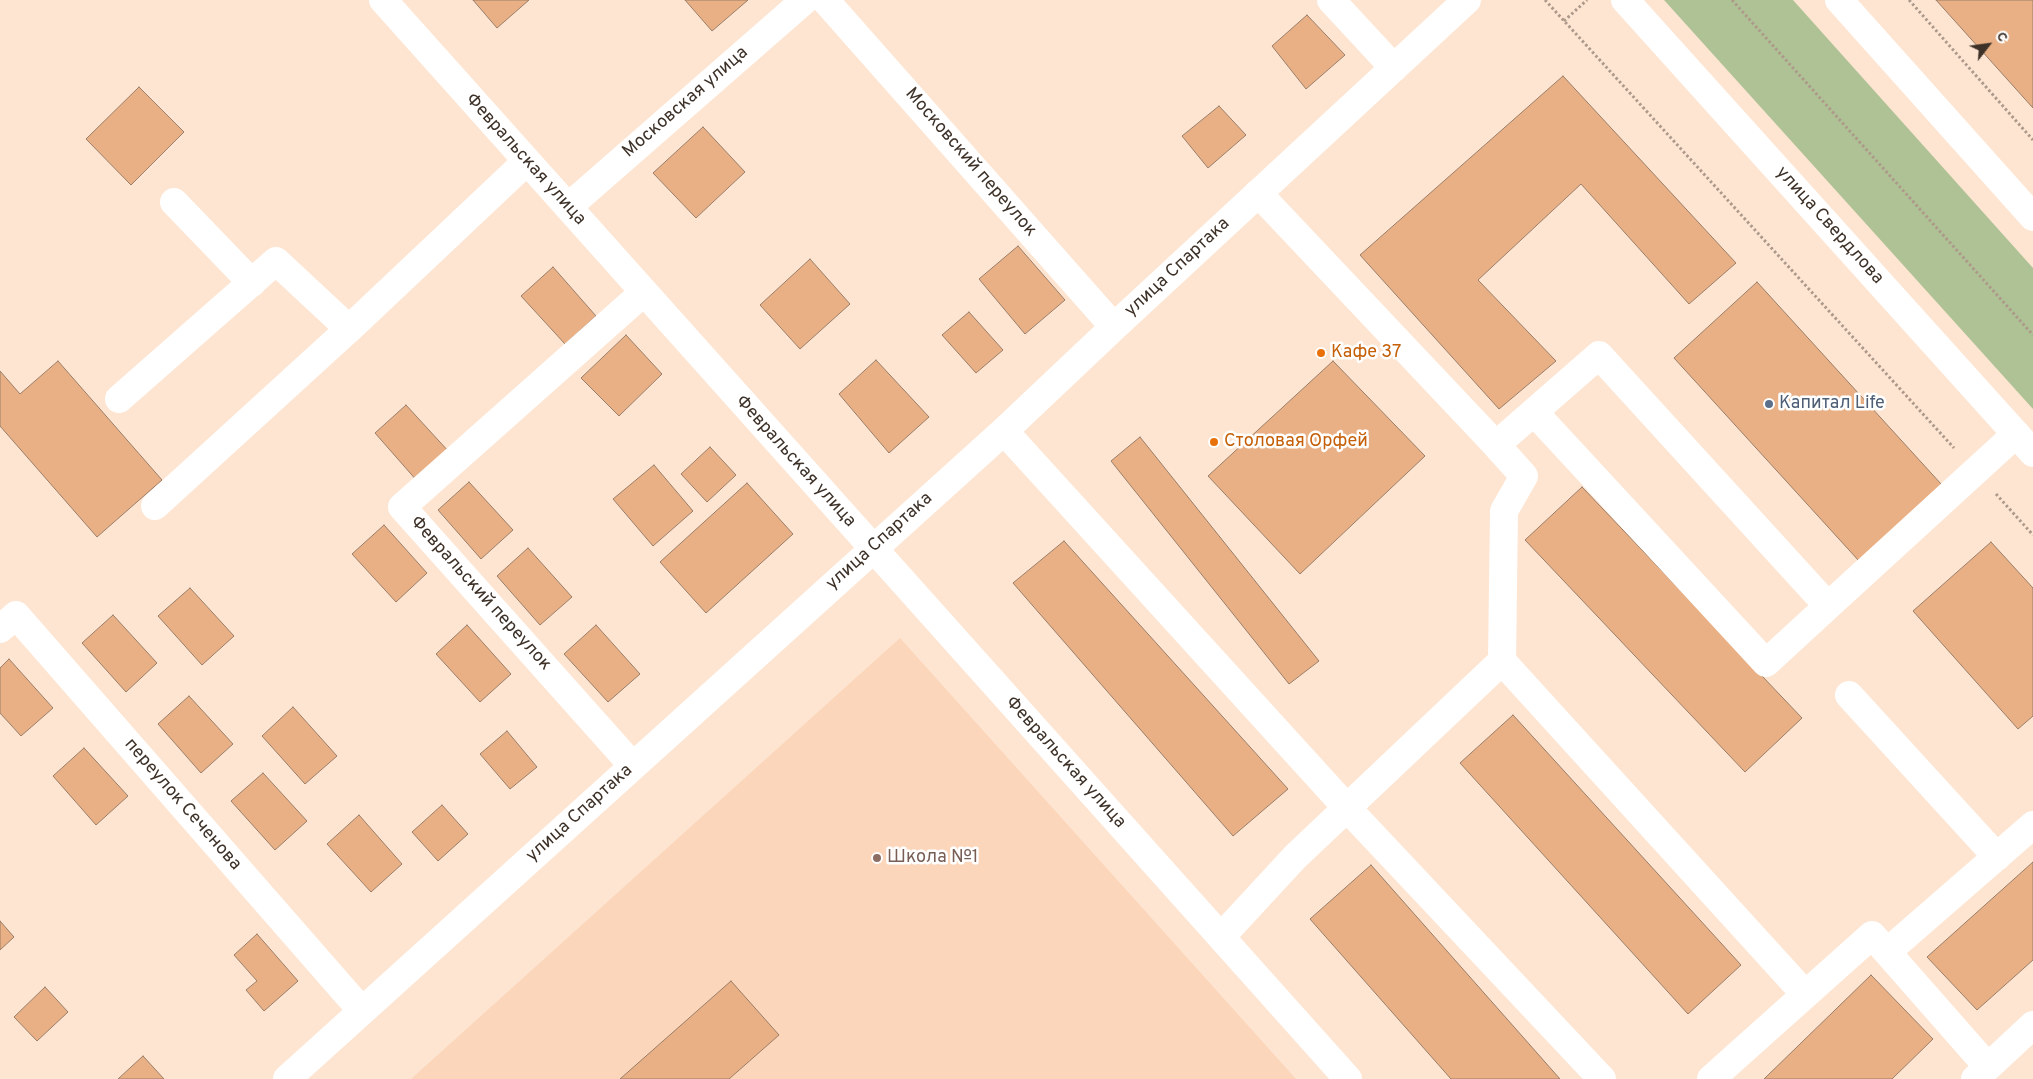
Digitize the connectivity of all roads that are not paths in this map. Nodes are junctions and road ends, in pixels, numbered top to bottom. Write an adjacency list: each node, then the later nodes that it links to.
1 (383, 0): 9 (street, Февральская улица)
2 (805, 0): 12 (street, Московская улица)
3 (825, 0): 16 (street, Московский переулок)
4 (1331, 0): 8 (street)
5 (1468, 0): 8 (street, улица Спартака)
6 (1625, 0): 21 (street, улица Свердлова)
7 (1839, 0): 13 (street)
8 (1394, 68): 10 (street, улица Спартака)
9 (527, 161): 12 (street, Февральская улица); 17 (street)
10 (1258, 193): 16 (street, улица Спартака); 22 (street)
11 (174, 202): 14 (street)
12 (568, 207): 15 (street, Февральская улица)
13 (2033, 217)
14 (252, 283): 17 (street); 18 (street)
15 (644, 292): 24 (street, Февральская улица); 29 (street, Февральский переулок)
16 (1114, 327): 20 (street, улица Спартака)
17 (349, 329): 23 (street)
18 (119, 399)
19 (1534, 412): 22 (street); 25 (street); 25 (street)
20 (1004, 431): 24 (street, улица Спартака); 30 (street)
21 (2024, 443): 25 (street)
22 (1496, 445): 27 (street)
23 (155, 506)
24 (873, 549): 29 (street, улица Спартака); 33 (street, Февральская улица)
25 (1828, 606)
26 (0, 629): 36 (street, переулок Сеченова)
27 (1502, 661): 30 (street); 35 (street)
28 (1849, 695): 32 (street)
29 (633, 766): 36 (street, улица Спартака)
30 (1347, 808): 33 (street); 41 (street)
31 (2033, 825): 32 (street)
32 (1997, 857): 34 (street)
33 (1221, 937): 40 (street, Февральская улица)
34 (1888, 952): 35 (street); 38 (street)
35 (1805, 994): 42 (street)
36 (362, 1011): 39 (street, улица Спартака)
37 (2033, 1025): 38 (street)
38 (1982, 1073)
39 (287, 1079)
40 (1348, 1079)
41 (1602, 1079)
42 (1711, 1079)

